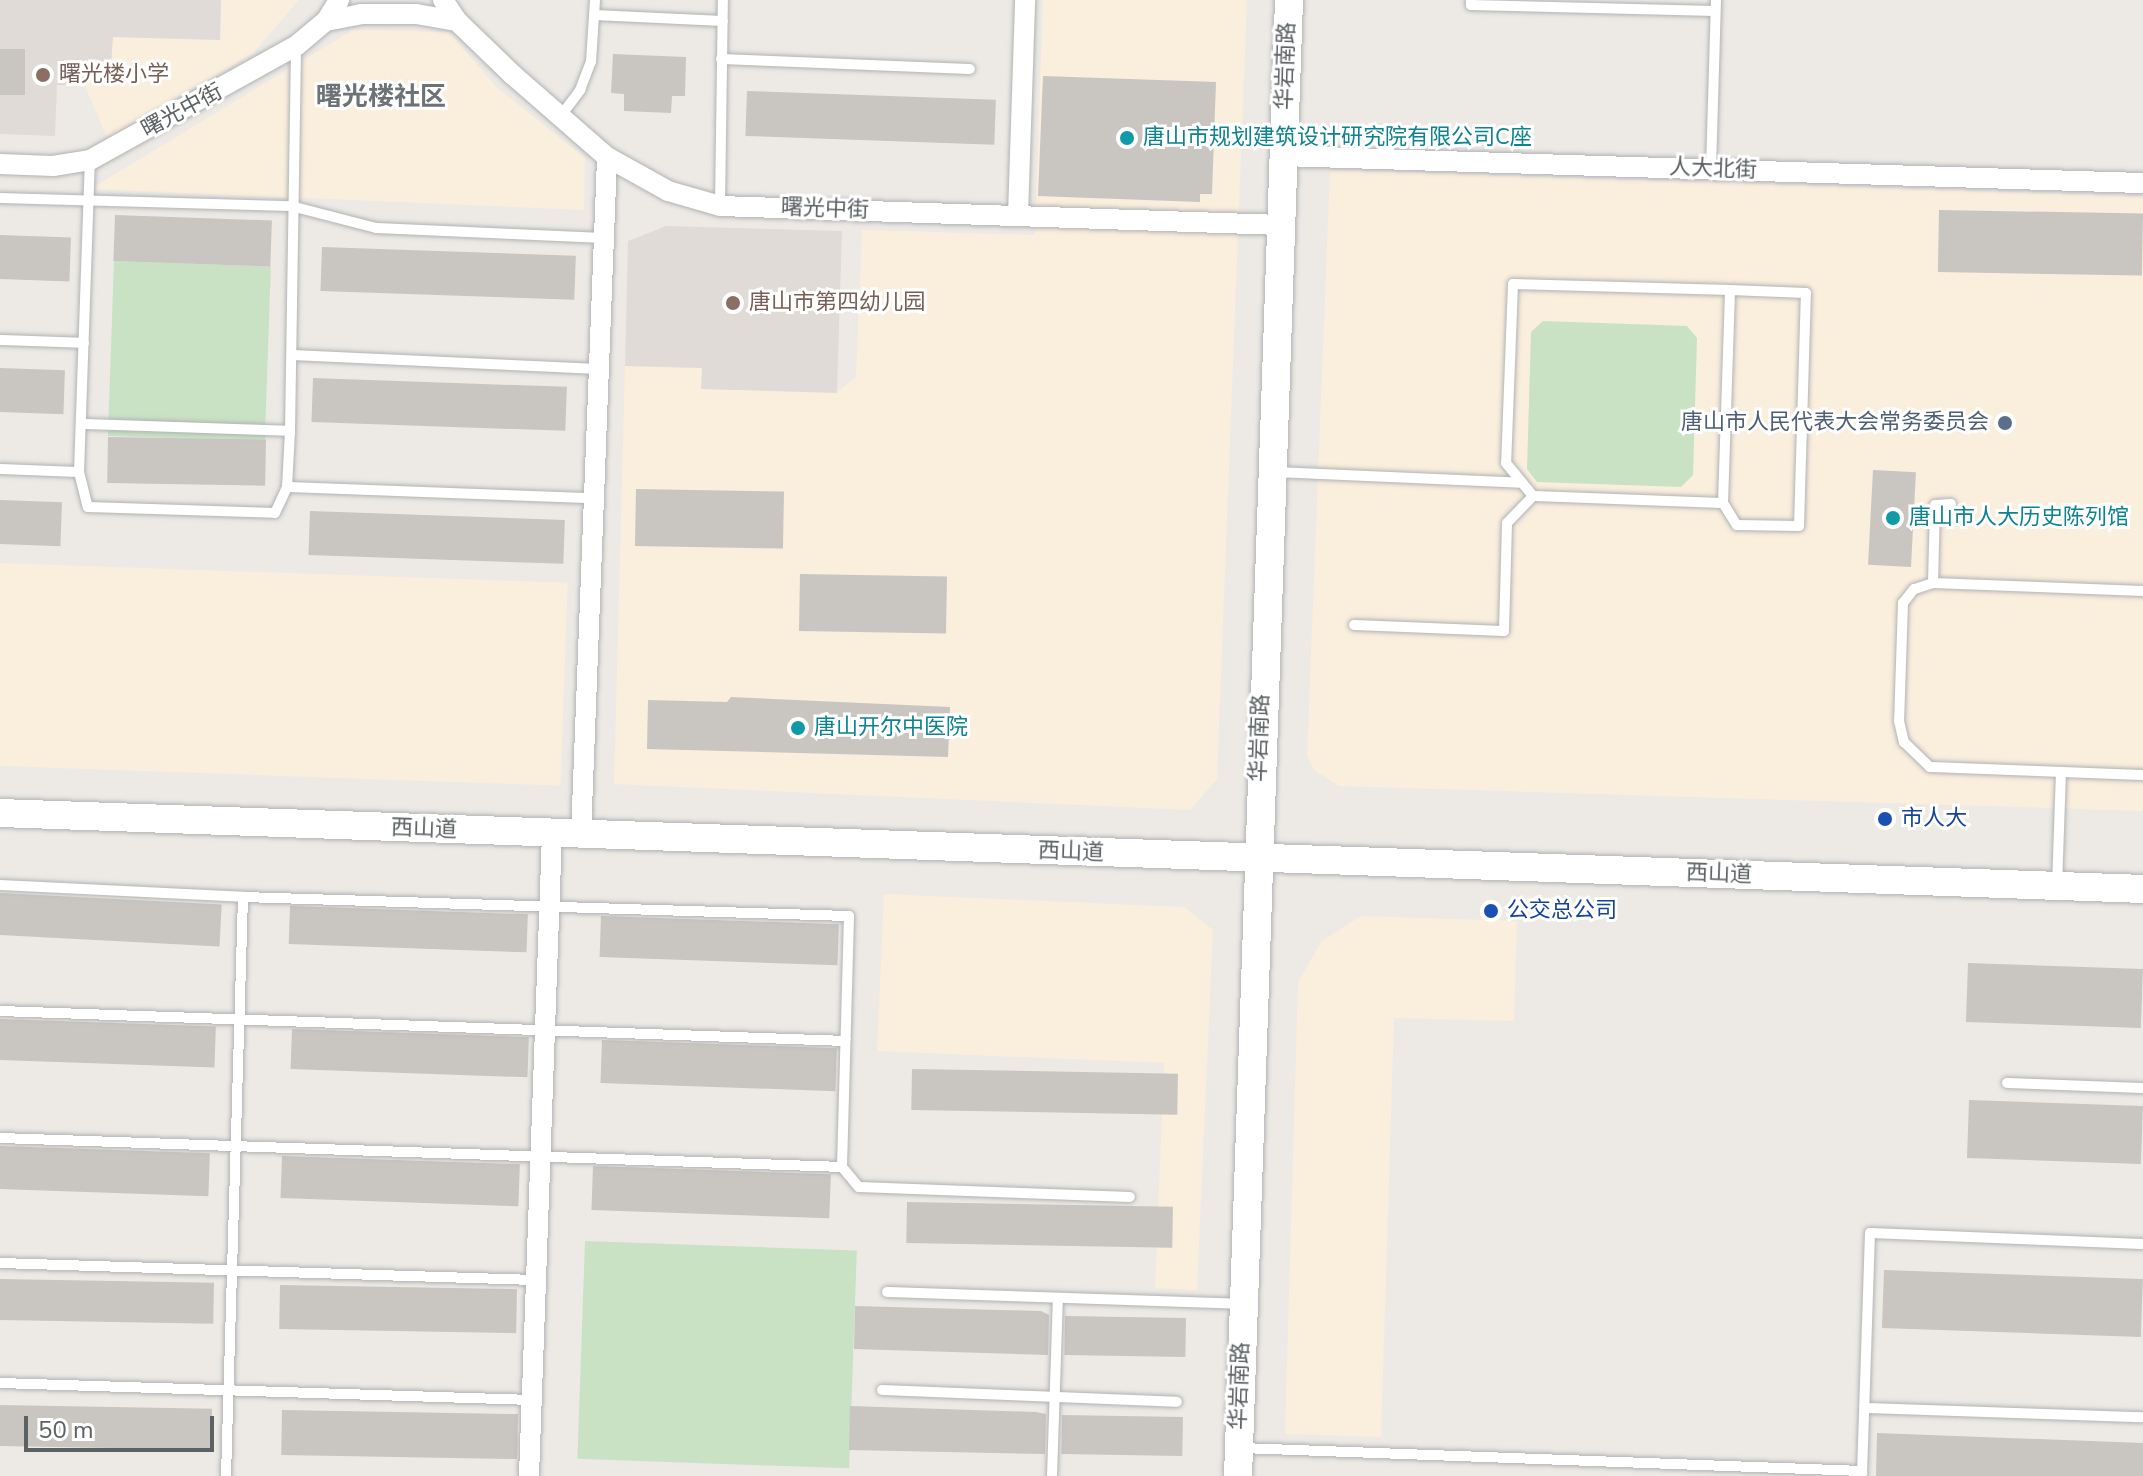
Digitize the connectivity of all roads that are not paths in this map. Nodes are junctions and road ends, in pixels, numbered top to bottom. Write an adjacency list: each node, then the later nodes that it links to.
1 (339, 0): 10 (street, 曙光中街)
2 (443, 0): 11 (street, 曙光中街)
3 (595, 0): 9 (lane)
4 (723, 0): 12 (lane)
5 (1025, 0): 27 (street)
6 (1289, 0): 17 (street, 华岩南路)
7 (1471, 0): 8 (lane)
8 (1715, 6): 21 (lane)
9 (594, 15): 12 (lane); 16 (lane)
10 (326, 21): 11 (street); 13 (street, 曙光中街)
11 (457, 21): 16 (street, 曙光中街)
12 (723, 21): 14 (lane)
13 (296, 46): 19 (street, 曙光中街); 25 (lane)
14 (721, 59): 15 (lane); 26 (lane)
15 (970, 69)
16 (559, 117): 18 (street, 曙光中街)
17 (1282, 156): 21 (street, 人大北街); 28 (street, 华岩南路)
18 (607, 157): 26 (street, 曙光中街); 29 (street)
19 (90, 160): 20 (street, 曙光中街); 24 (lane)
20 (0, 164)
21 (1711, 169): 22 (street, 人大北街)
22 (2143, 183)
23 (0, 198): 24 (lane)
24 (88, 200): 25 (lane); 32 (lane)
25 (291, 206): 29 (lane); 33 (lane)
26 (720, 206): 27 (street, 曙光中街)
27 (1018, 215): 28 (street, 曙光中街)
28 (1281, 225): 39 (street, 华岩南路)
29 (604, 238): 34 (street)
30 (1730, 290): 40 (lane); 44 (lane); 44 (lane)
31 (0, 340): 32 (lane)
32 (84, 343): 35 (lane)
33 (292, 355): 34 (lane); 36 (lane)
34 (599, 369): 43 (street)
35 (83, 424): 36 (lane); 38 (lane)
36 (290, 431): 41 (lane)
37 (0, 469): 38 (lane)
38 (79, 472): 41 (lane)
39 (1269, 472): 40 (lane); 54 (street, 华岩南路)
40 (1522, 483): 42 (lane)
41 (287, 487): 43 (lane)
42 (1533, 496): 44 (lane); 48 (lane)
43 (594, 498): 53 (street)
44 (1723, 503)
45 (1951, 504): 46 (lane)
46 (1933, 583): 47 (lane); 49 (lane)
47 (2143, 591)
48 (1354, 625)
49 (2061, 772): 50 (lane); 56 (lane)
50 (2143, 775)
51 (0, 813): 52 (street, 西山道)
52 (552, 834): 53 (street, 西山道); 59 (street)
53 (581, 835): 54 (street, 西山道)
54 (1256, 858): 56 (street, 西山道); 77 (street, 华岩南路)
55 (0, 885): 58 (lane)
56 (2057, 886): 57 (street, 西山道)
57 (2143, 889)
58 (243, 897): 59 (lane); 61 (lane)
59 (550, 907): 62 (street); 63 (lane)
60 (0, 1011): 61 (lane)
61 (239, 1020): 62 (lane); 67 (lane)
62 (545, 1031): 63 (lane); 68 (street)
63 (845, 1041): 69 (lane)
64 (2007, 1083): 65 (lane)
65 (2143, 1088)
66 (0, 1138): 67 (lane)
67 (235, 1146): 68 (lane); 73 (lane)
68 (541, 1156): 69 (lane); 74 (street)
69 (842, 1167): 70 (lane)
70 (1130, 1197)
71 (2143, 1244): 84 (lane)
72 (0, 1263): 73 (lane)
73 (231, 1271): 74 (lane); 79 (lane)
74 (536, 1280): 82 (street)
75 (887, 1292): 76 (lane)
76 (1058, 1298): 77 (lane); 81 (lane)
77 (1243, 1304): 86 (street, 华岩南路)
78 (0, 1383): 79 (lane)
79 (227, 1390): 82 (lane); 88 (lane)
80 (882, 1390): 81 (lane)
81 (1054, 1397): 83 (lane); 90 (lane)
82 (532, 1400): 89 (street)
83 (1177, 1402)
84 (1865, 1408): 85 (lane); 87 (lane)
85 (2143, 1417)
86 (1239, 1448): 87 (lane); 91 (street, 华岩南路)
87 (1862, 1474)
88 (226, 1476)
89 (529, 1476)
90 (1052, 1476)
91 (1238, 1476)

